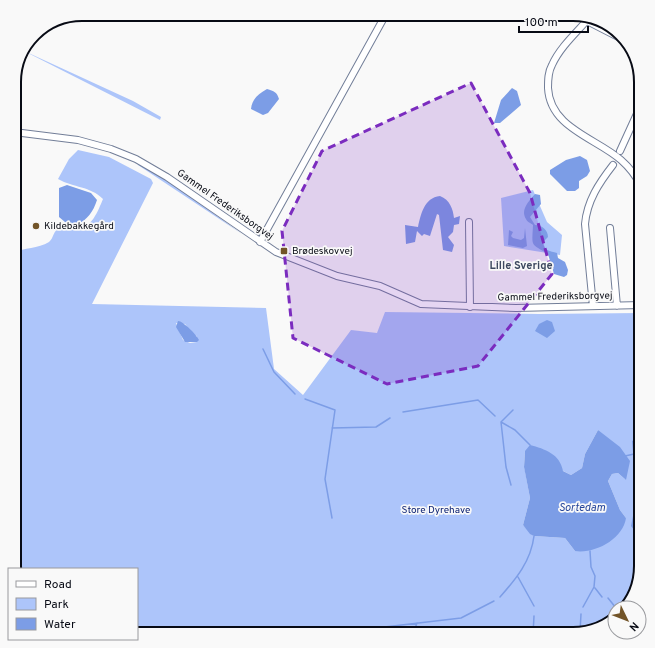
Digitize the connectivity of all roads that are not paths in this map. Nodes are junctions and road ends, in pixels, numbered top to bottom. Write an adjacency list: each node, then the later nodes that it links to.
1 (382, 21): 10 (street)
2 (585, 22): 7 (street)
3 (634, 120): 5 (street)
4 (21, 133): 10 (street, Gammel Frederiksborgvej)
5 (620, 151)
6 (613, 165): 12 (street)
7 (634, 174)
8 (469, 222): 14 (street)
9 (610, 228): 13 (street)
10 (260, 242): 14 (street, Gammel Frederiksborgvej)
11 (634, 305): 13 (street, Gammel Frederiksborgvej)
12 (593, 306): 13 (street, Gammel Frederiksborgvej); 14 (street, Gammel Frederiksborgvej)
13 (617, 306)
14 (470, 307)

